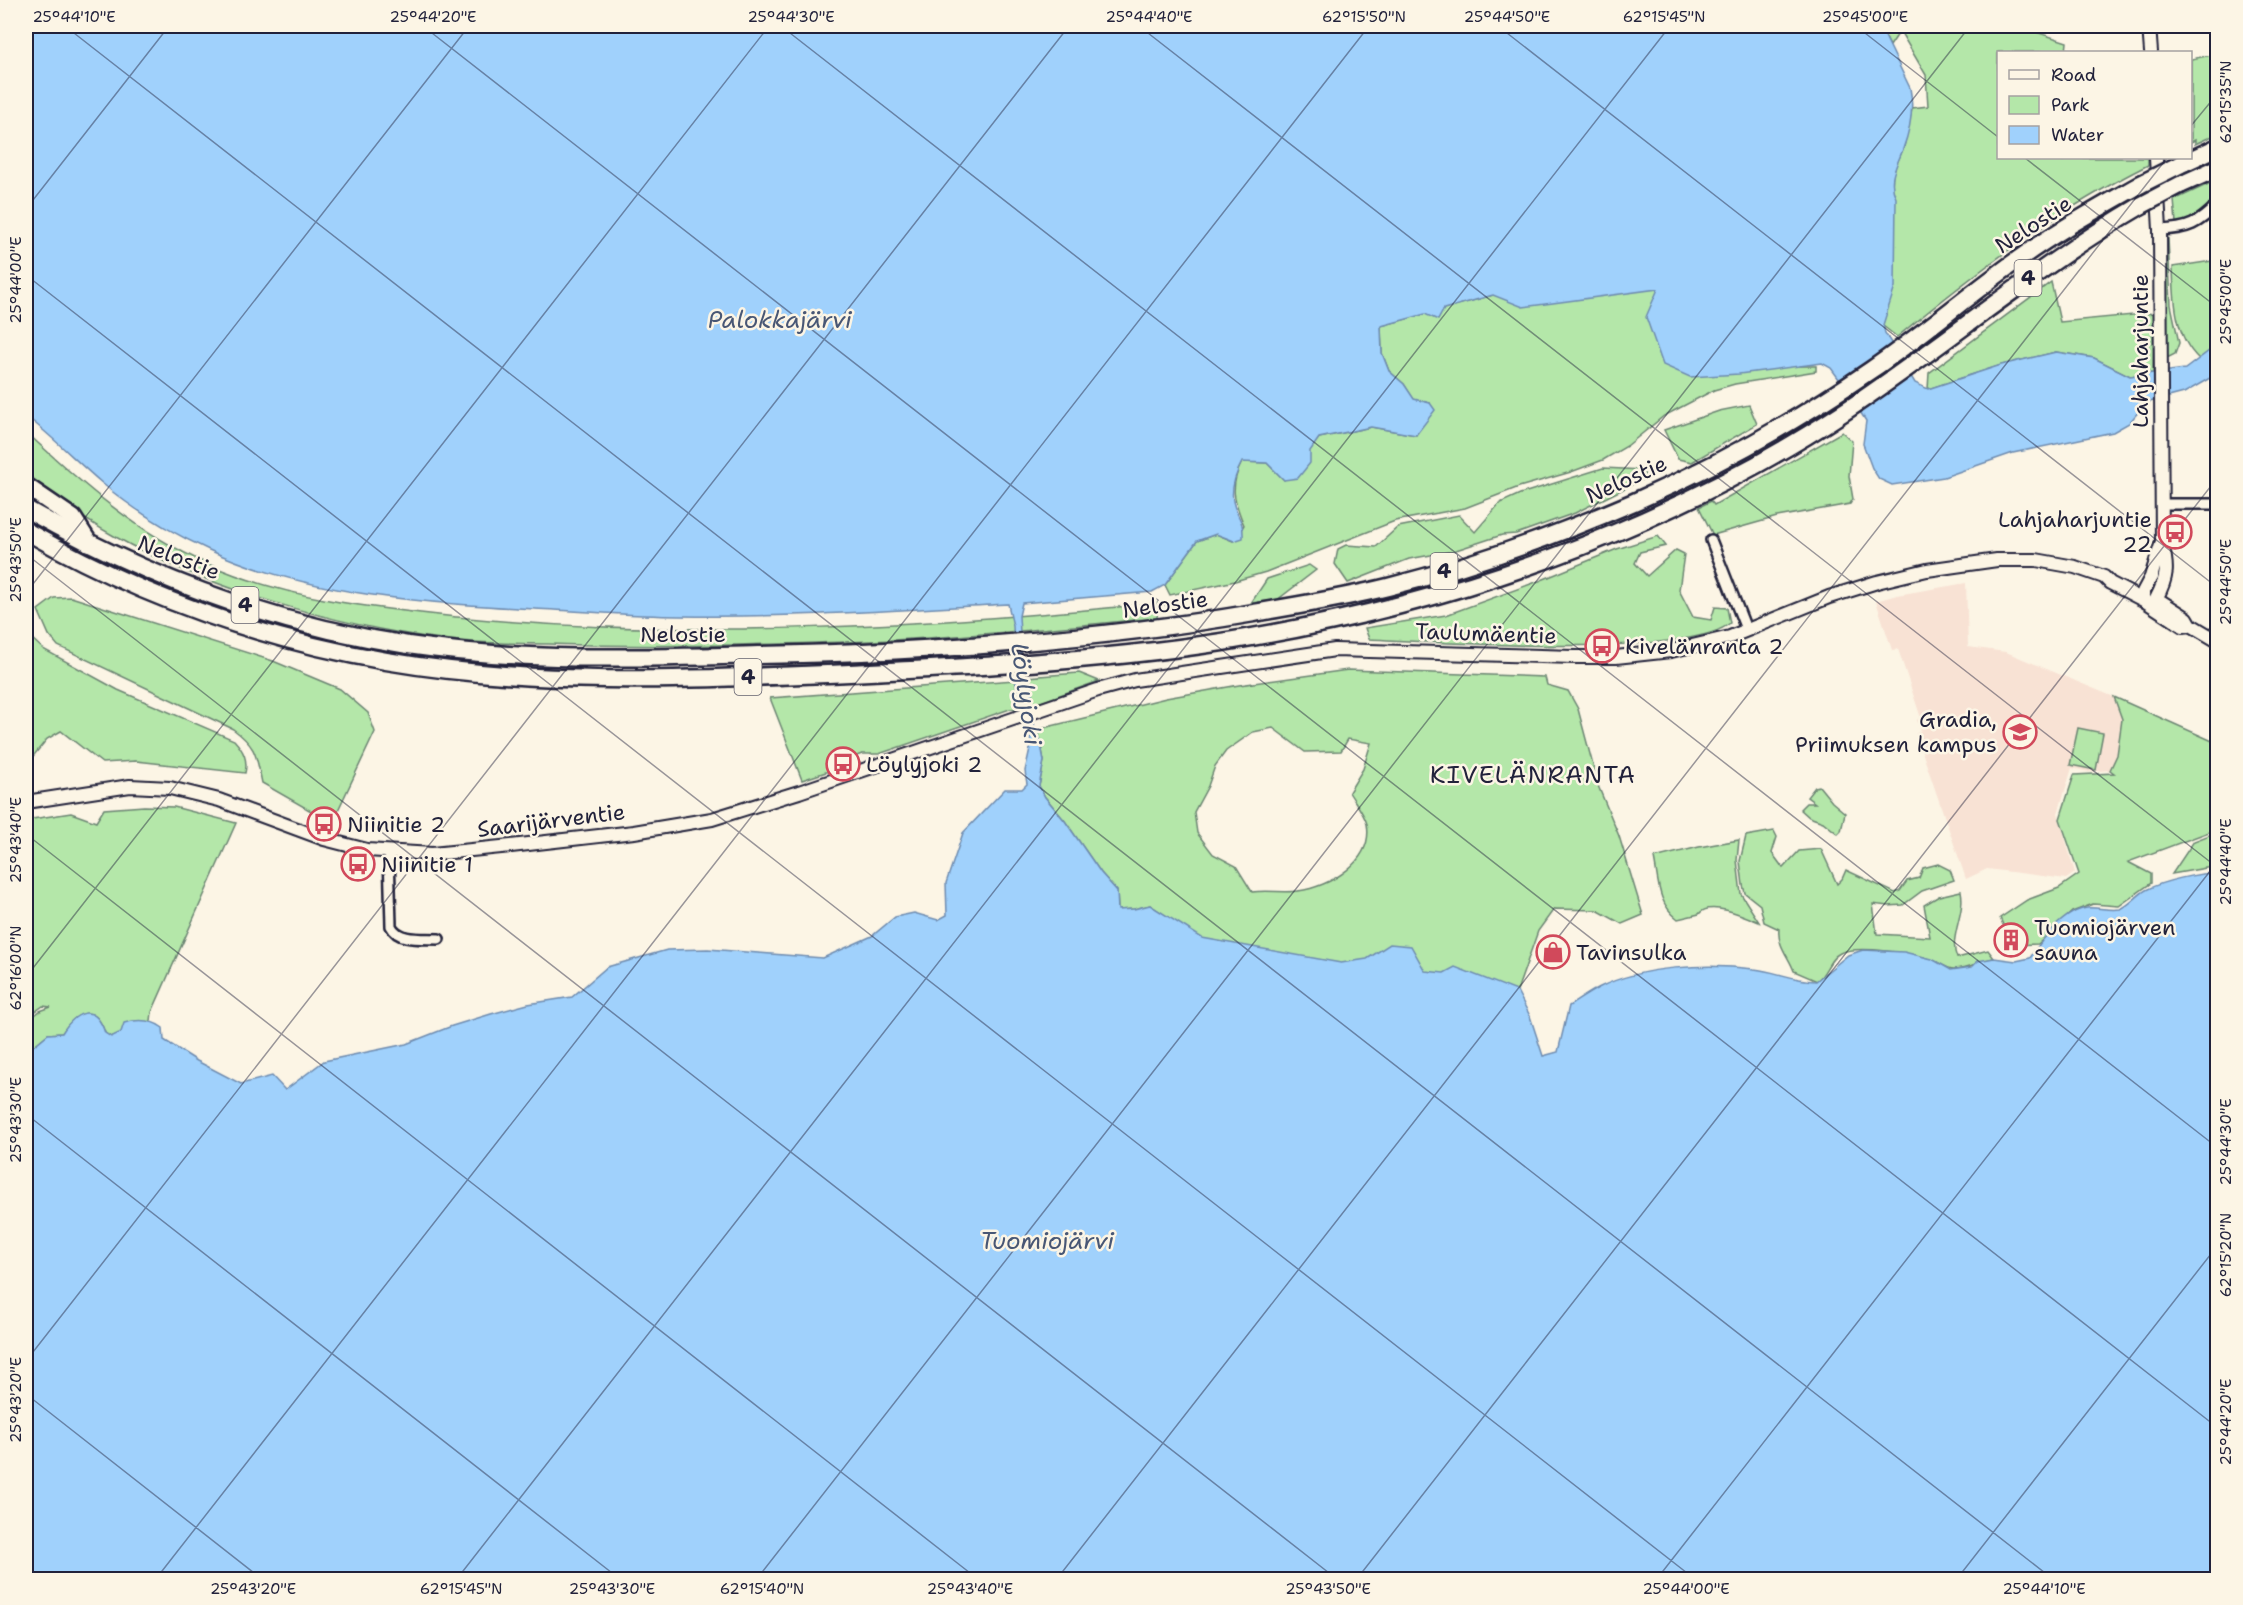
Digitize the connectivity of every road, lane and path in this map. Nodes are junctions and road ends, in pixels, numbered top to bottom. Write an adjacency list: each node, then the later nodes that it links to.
1 (2149, 26): 2 (main road)
2 (2151, 51)
3 (2217, 147): 6 (highway, Nelostie / 4, bridge)
4 (2156, 159): 9 (main road, Lahjaharjuntie)
5 (2192, 159): 16 (highway, Nelostie / 4, bridge)
6 (2192, 159)
7 (2217, 168): 14 (highway, Nelostie / 4, bridge)
8 (2217, 204): 9 (street)
9 (2160, 230): 11 (main road, Lahjaharjuntie)
10 (26, 486): 16 (highway)
11 (2162, 504): 12 (street); 17 (main road, Lahjaharjuntie)
12 (2217, 504)
13 (26, 509): 16 (highway, Nelostie / 4)
14 (26, 531)
15 (1711, 540): 18 (street)
16 (89, 544)
17 (2148, 597): 18 (main road, Taulumäentie); 19 (main road, Taulumäentie)
18 (1746, 629): 20 (main road, Taulumäentie)
19 (2217, 641)
20 (1008, 720): 22 (main road, Saarijärventie)
21 (26, 802): 22 (main road, Saarijärventie)
22 (389, 853): 23 (street)
23 (439, 939)

